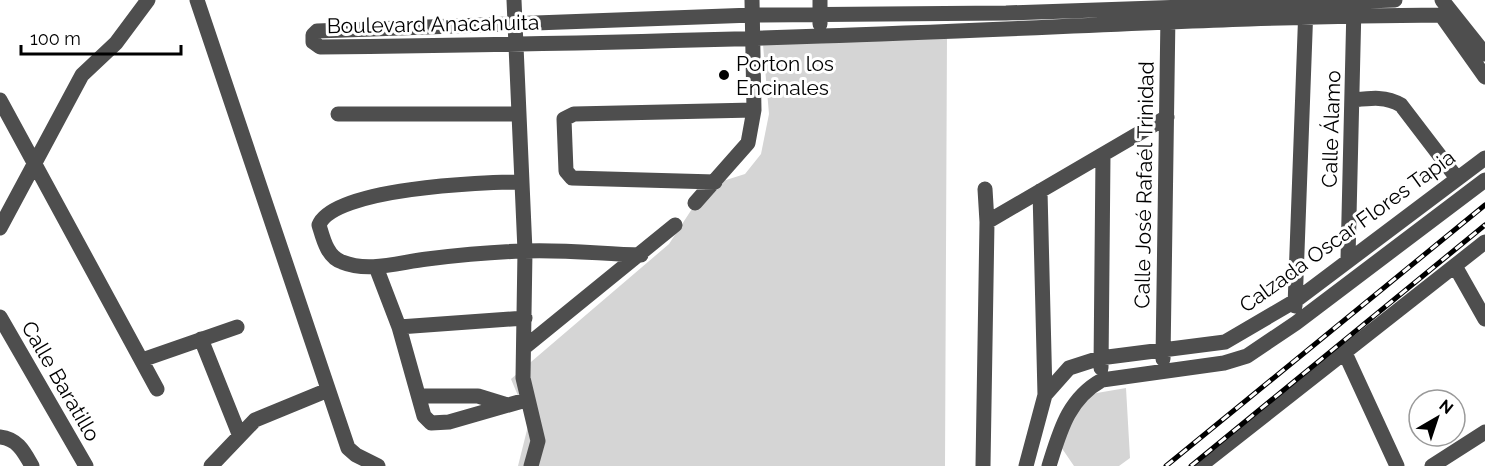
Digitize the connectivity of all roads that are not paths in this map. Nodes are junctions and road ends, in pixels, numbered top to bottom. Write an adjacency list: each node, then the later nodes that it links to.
1 (148, 0): 27 (street)
2 (197, 0): 60 (street)
3 (514, 0): 12 (street)
4 (1395, 0): 6 (street)
5 (1168, 4): 8 (street, Boulevard Anacahuita); 11 (street, Boulevard Anacahuita); 13 (street, Calle José Rafaél Trinidad)
6 (1354, 5): 7 (street); 8 (street); 20 (street, Calle Álamo)
7 (1441, 5): 17 (street); 18 (street)
8 (1306, 6): 13 (street, Boulevard Anacahuita); 44 (street)
9 (820, 7): 10 (street, Boulevard Anacahuita); 11 (street, Boulevard Anacahuita); 14 (street)
10 (752, 8): 12 (street, Boulevard Anacahuita); 15 (street)
11 (1007, 20): 13 (street, Boulevard Anacahuita); 14 (street, Boulevard Anacahuita)
12 (514, 22): 16 (street); 16 (street, Boulevard Anacahuita)
13 (1167, 23): 24 (street, Calle José Rafaél Trinidad)
14 (820, 36): 15 (street, Boulevard Anacahuita)
15 (753, 38): 16 (street, Boulevard Anacahuita); 21 (street)
16 (515, 45): 23 (street)
17 (1485, 54)
18 (1485, 76)
19 (0, 100): 27 (street)
20 (1354, 100): 28 (street); 41 (street, Calle Álamo)
21 (754, 110): 31 (street); 31 (street)
22 (338, 114): 23 (street)
23 (517, 114): 30 (street)
24 (1167, 117): 25 (street); 53 (street, Calle José Rafaél Trinidad)
25 (1103, 155): 33 (street); 55 (street)
26 (1485, 158): 28 (street, Calzada Oscar Flores Tapia)
27 (37, 164): 37 (street); 56 (street)
28 (1456, 177): 41 (street, Calzada Oscar Flores Tapia)
29 (1485, 180): 48 (street, Calzada Oscar Flores Tapia)
30 (520, 182): 39 (street); 43 (street)
31 (715, 182): 34 (street)
32 (985, 189): 35 (street)
33 (1040, 191): 35 (street); 61 (street)
34 (695, 203)
35 (987, 222): 73 (street)
36 (675, 225): 40 (street)
37 (0, 228)
38 (1485, 242): 42 (street)
39 (525, 251): 40 (street); 43 (street); 46 (street)
40 (641, 255): 52 (street)
41 (1348, 260): 44 (street, Calzada Oscar Flores Tapia)
42 (1455, 266): 47 (street); 54 (street)
43 (376, 267): 50 (street)
44 (1294, 301): 48 (street); 53 (street, Calzada Oscar Flores Tapia)
45 (0, 317): 69 (street, Calle Baratillo)
46 (525, 318): 50 (street); 52 (street)
47 (1485, 320)
48 (1296, 324): 57 (street, Calzada Oscar Flores Tapia)
49 (237, 327): 51 (street)
50 (399, 327): 62 (street)
51 (201, 339): 56 (street); 66 (street)
52 (525, 347): 63 (street)
53 (1163, 351): 55 (street, Calzada Oscar Flores Tapia); 57 (street, Calle José Rafaél Trinidad)
54 (1344, 351): 76 (street); 77 (street)
55 (1100, 358): 58 (street); 61 (street, Calzada Oscar Flores Tapia)
56 (142, 360): 59 (street)
57 (1164, 371): 58 (street, Calzada Oscar Flores Tapia)
58 (1102, 380): 75 (street)
59 (158, 389)
60 (328, 390): 66 (street); 71 (street)
61 (1045, 395): 74 (street)
62 (419, 396): 64 (street); 64 (street)
63 (526, 400): 64 (street); 72 (street)
64 (504, 404)
65 (1485, 432): 78 (street)
66 (239, 434): 70 (street)
67 (0, 437): 68 (street)
68 (32, 466)
69 (86, 466)
70 (211, 466)
71 (378, 466)
72 (531, 466)
73 (983, 466)
74 (1026, 466)
75 (1049, 466)
76 (1200, 466)
77 (1396, 466)
78 (1432, 466)

